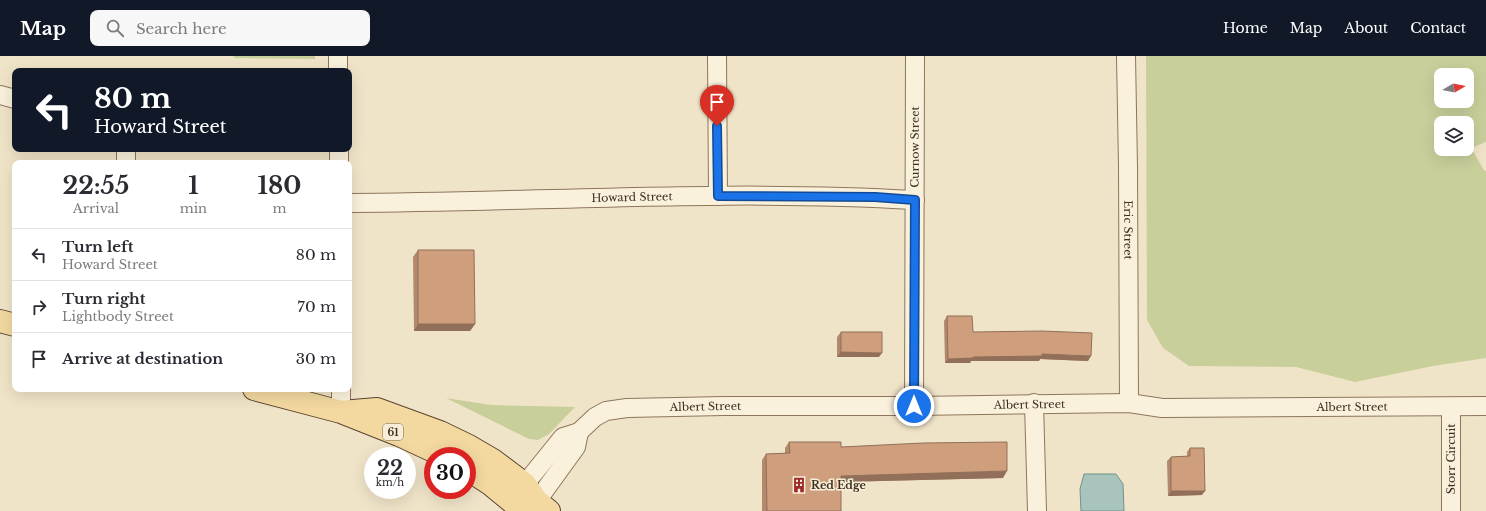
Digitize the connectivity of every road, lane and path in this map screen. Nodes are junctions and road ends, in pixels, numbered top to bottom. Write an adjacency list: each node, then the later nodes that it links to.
1 (338, 56): 5 (street)
2 (717, 56): 8 (street)
3 (915, 56): 9 (street, Curnow Street)
4 (1126, 56): 16 (street, Eric Street)
5 (338, 68)
6 (0, 95): 7 (street)
7 (12, 98)
8 (718, 196): 9 (street, Howard Street); 10 (street, Howard Street)
9 (915, 200): 17 (street, Curnow Street)
10 (352, 203)
11 (0, 321): 12 (main road)
12 (12, 324)
13 (265, 392): 20 (main road, 61)
14 (341, 392): 20 (street)
15 (1034, 403): 16 (street, Albert Street); 17 (street, Albert Street); 24 (street)
16 (1129, 403): 19 (street, Albert Street)
17 (914, 406): 23 (street, Albert Street)
18 (1486, 406): 19 (street, Albert Street)
19 (1451, 407): 25 (street, Storr Circuit)
20 (341, 412): 21 (main road, 61); 23 (main road, 61)
21 (425, 447)
22 (476, 475): 23 (main road)
23 (530, 503)
24 (1037, 511)
25 (1450, 511)

